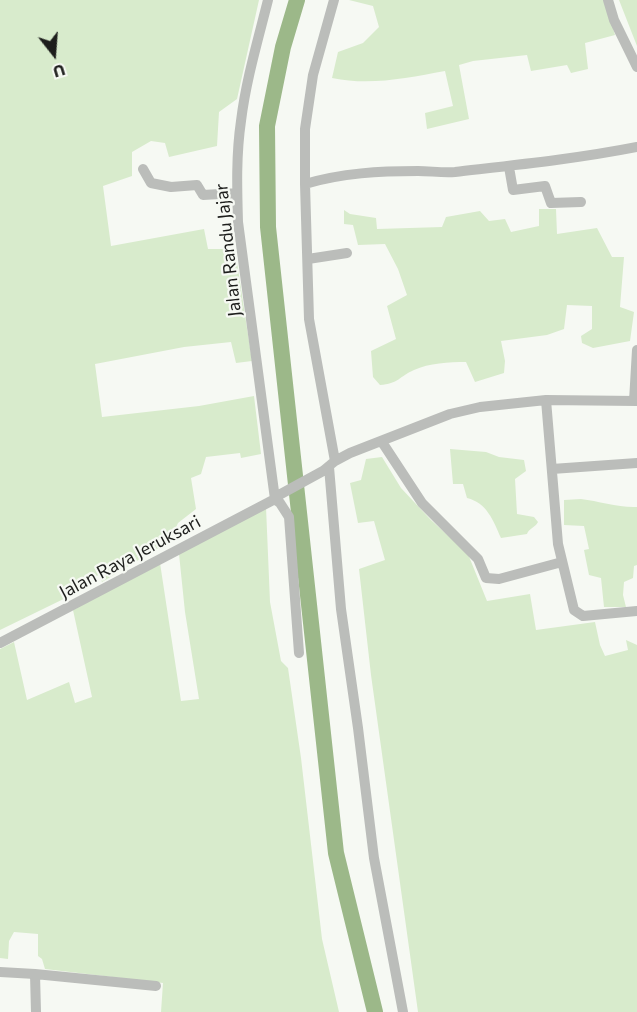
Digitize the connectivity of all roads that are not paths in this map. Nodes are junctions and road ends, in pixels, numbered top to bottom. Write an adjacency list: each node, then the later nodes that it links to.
1 (268, 0): 9 (street, Jalan Randu Jajar)
2 (333, 0): 8 (street)
3 (608, 0): 4 (street)
4 (637, 67)
5 (637, 147): 6 (street)
6 (509, 167): 8 (street); 10 (street)
7 (143, 168): 9 (street)
8 (305, 184): 12 (street)
9 (232, 193): 20 (street, Jalan Randu Jajar)
10 (581, 202)
11 (347, 253): 12 (street)
12 (308, 259): 18 (street)
13 (637, 350): 15 (street)
14 (546, 400): 15 (street, Jalan Raya Jeruksari); 16 (street, Jalan Raya Jeruksari); 19 (street)
15 (635, 401)
16 (382, 442): 18 (street, Jalan Raya Jeruksari); 21 (street)
17 (637, 463): 19 (street)
18 (329, 467): 20 (street, Jalan Raya Jeruksari); 29 (street)
19 (552, 469): 21 (street)
20 (277, 497): 23 (street, Jalan Raya Jeruksari); 24 (street)
21 (561, 562): 22 (street)
22 (637, 611)
23 (0, 643)
24 (299, 653)
25 (0, 972): 26 (street)
26 (35, 974): 27 (street); 28 (street)
27 (156, 986)
28 (36, 1012)
29 (403, 1012)

